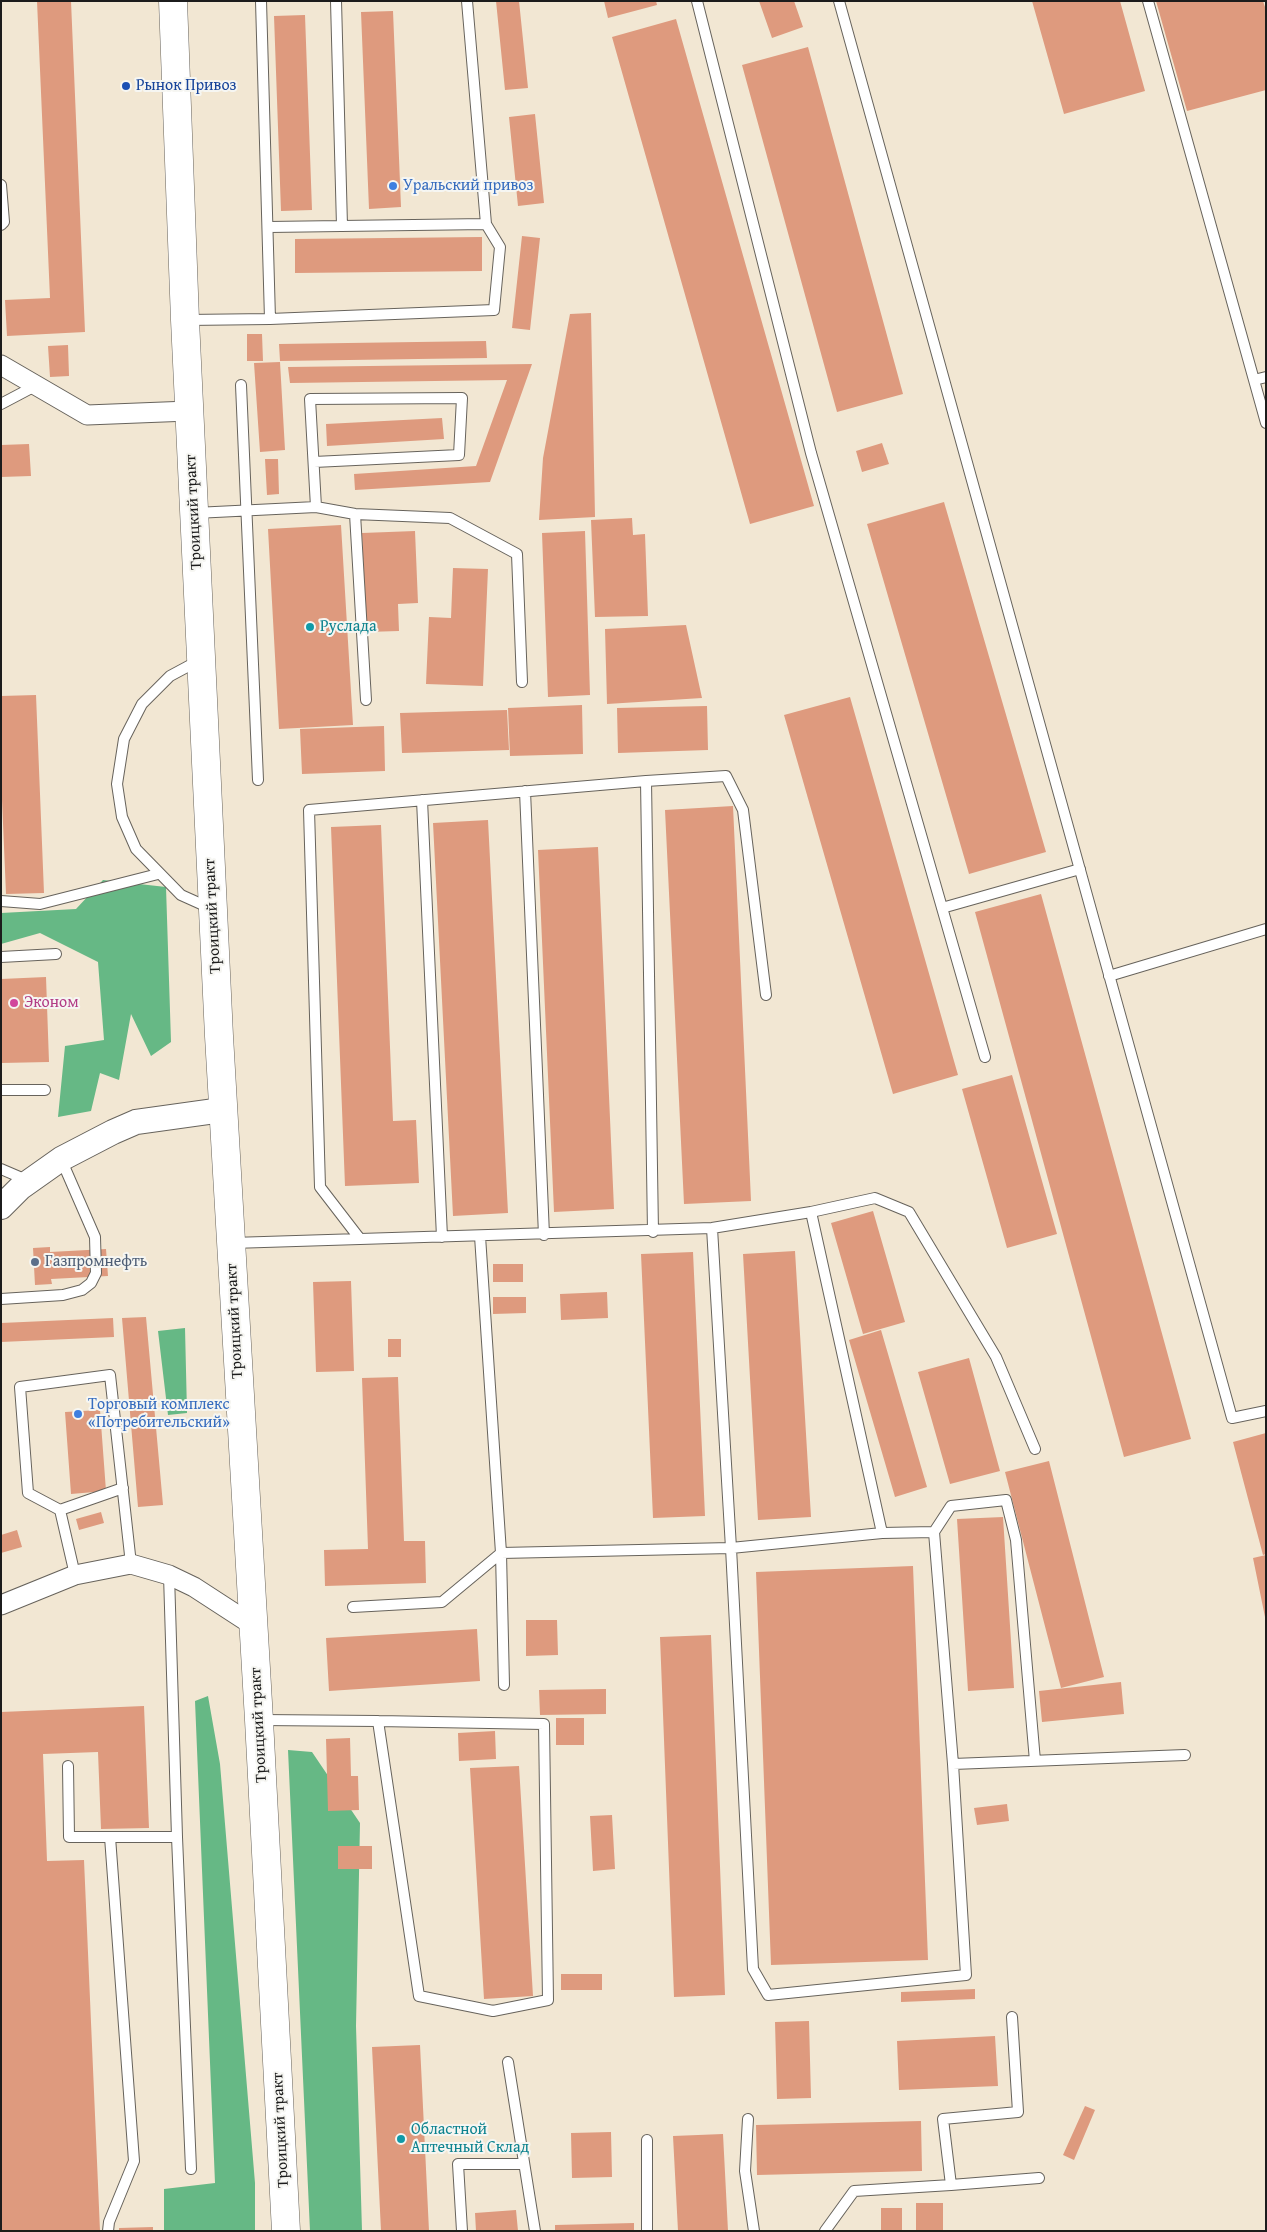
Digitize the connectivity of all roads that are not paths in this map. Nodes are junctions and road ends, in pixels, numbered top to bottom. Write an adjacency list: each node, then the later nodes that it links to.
1 (173, 1): 14 (main road, Троицкий тракт)
2 (261, 1): 12 (lane)
3 (336, 1): 11 (lane)
4 (467, 1): 9 (lane)
5 (697, 1): 38 (lane)
6 (839, 1): 35 (lane)
7 (1148, 1): 17 (lane)
8 (1, 185): 10 (lane)
9 (486, 224): 11 (lane); 13 (lane)
10 (1, 225)
11 (342, 226): 12 (lane)
12 (269, 227): 13 (lane)
13 (270, 319): 14 (lane)
14 (185, 320): 21 (main road, Троицкий тракт)
15 (1, 365): 18 (street)
16 (1266, 376): 17 (lane)
17 (1254, 380): 22 (lane)
18 (37, 384): 20 (lane); 21 (street)
19 (241, 385): 25 (lane)
20 (1, 404)
21 (189, 411): 26 (main road, Троицкий тракт)
22 (1266, 423)
23 (314, 462): 23 (lane); 24 (lane)
24 (316, 507): 25 (lane); 27 (lane)
25 (246, 511): 26 (lane); 31 (lane)
26 (194, 513): 28 (main road, Троицкий тракт)
27 (355, 514): 29 (lane); 30 (lane)
28 (202, 660): 36 (lane); 39 (main road, Троицкий тракт)
29 (522, 682)
30 (366, 700)
31 (258, 780)
32 (646, 781): 33 (lane); 44 (lane); 55 (lane)
33 (525, 791): 34 (lane); 56 (lane)
34 (422, 800): 58 (lane); 59 (lane)
35 (1080, 869): 38 (lane); 43 (lane)
36 (158, 874): 37 (lane); 39 (lane)
37 (1, 901)
38 (942, 908): 45 (lane)
39 (213, 909): 48 (main road, Троицкий тракт)
40 (1266, 929): 43 (lane)
41 (56, 954): 42 (lane)
42 (1, 957)
43 (1109, 976): 62 (lane)
44 (766, 995)
45 (985, 1057)
46 (1, 1090): 47 (lane)
47 (45, 1090)
48 (222, 1110): 49 (street); 60 (main road, Троицкий тракт)
49 (61, 1159): 51 (street); 61 (lane)
50 (1, 1169): 51 (lane)
51 (17, 1186): 52 (street)
52 (1, 1208)
53 (812, 1212): 54 (lane); 63 (lane); 67 (lane)
54 (712, 1228): 55 (lane); 68 (lane)
55 (652, 1232): 56 (lane)
56 (544, 1235): 57 (lane)
57 (480, 1236): 58 (lane); 69 (lane)
58 (442, 1237): 59 (lane)
59 (360, 1240): 60 (lane)
60 (230, 1243): 75 (main road, Троицкий тракт)
61 (1, 1299)
62 (1266, 1411)
63 (1035, 1449)
64 (124, 1488): 65 (lane); 65 (lane); 70 (lane)
65 (60, 1510): 71 (lane)
66 (934, 1532): 67 (lane); 80 (lane); 81 (lane)
67 (882, 1533): 68 (lane)
68 (731, 1548): 69 (lane); 81 (lane)
69 (501, 1553): 74 (lane); 76 (lane)
70 (131, 1564): 71 (street); 72 (street)
71 (75, 1575): 73 (street)
72 (169, 1575): 75 (street); 84 (lane)
73 (1, 1606)
74 (353, 1607)
75 (254, 1626): 77 (main road, Троицкий тракт)
76 (504, 1685)
77 (260, 1720): 78 (lane); 94 (main road, Троицкий тракт)
78 (378, 1721): 78 (lane)
79 (1185, 1755): 80 (lane)
80 (1035, 1761): 81 (lane)
81 (953, 1764)
82 (68, 1766): 83 (lane)
83 (110, 1837): 84 (lane); 93 (lane)
84 (177, 1837): 90 (lane)
85 (1012, 2017): 92 (lane)
86 (508, 2062): 89 (lane)
87 (748, 2119): 98 (lane)
88 (647, 2140): 97 (lane)
89 (524, 2164): 95 (lane); 96 (lane)
90 (191, 2169)
91 (1039, 2178): 92 (lane)
92 (951, 2185): 99 (lane)
93 (108, 2231)
94 (286, 2231)
95 (462, 2231)
96 (534, 2231)
97 (646, 2231)
98 (754, 2231)
99 (825, 2231)

